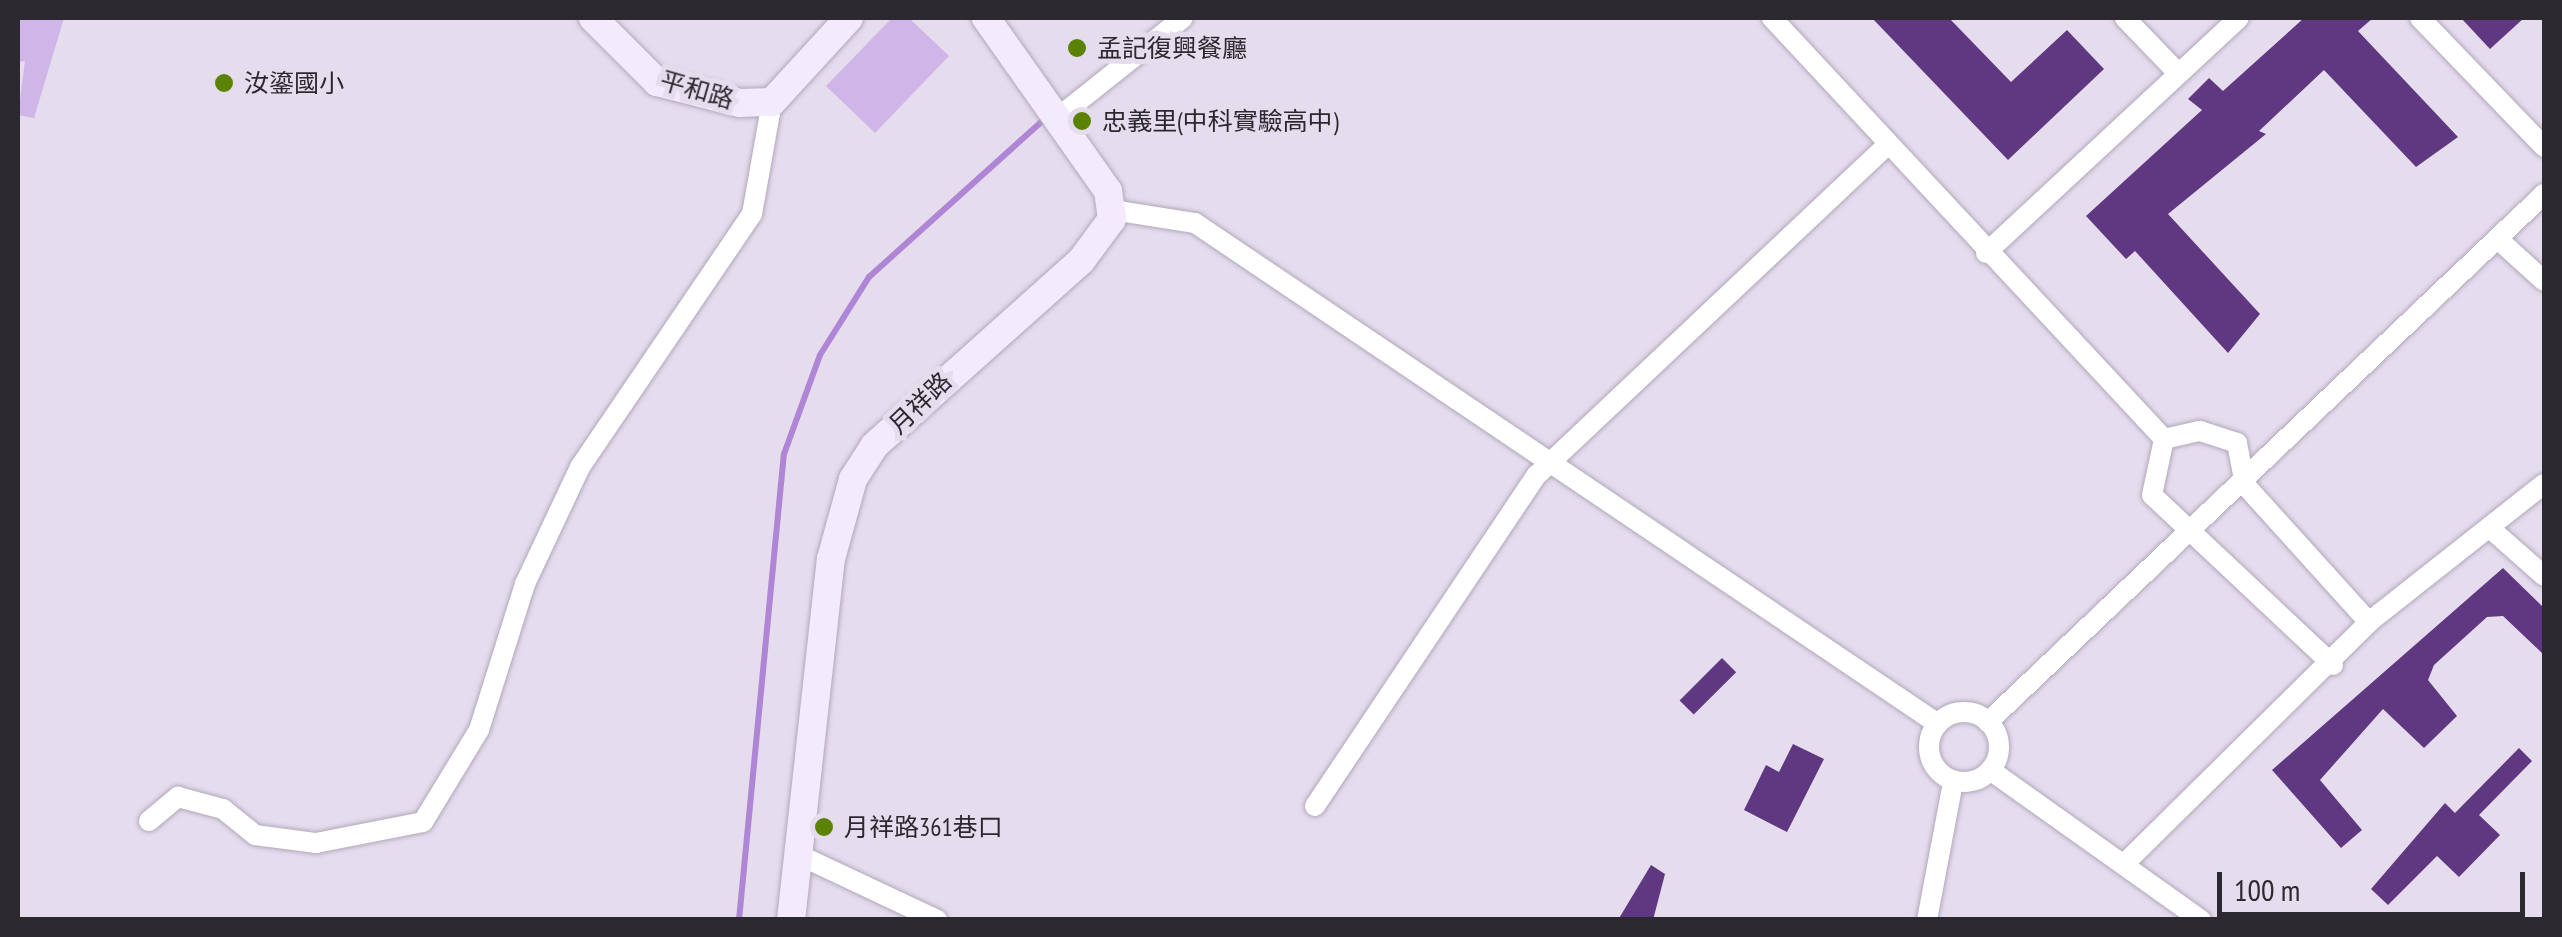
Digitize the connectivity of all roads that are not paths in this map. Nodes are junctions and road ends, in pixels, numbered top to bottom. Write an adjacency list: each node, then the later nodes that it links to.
1 (593, 18): 10 (street, 平和路)
2 (849, 18): 10 (street)
3 (986, 18): 11 (street)
4 (1183, 18): 11 (street)
5 (1772, 18): 12 (street)
6 (2124, 18): 9 (street)
7 (2239, 18): 9 (street)
8 (2420, 18): 13 (street)
9 (2178, 74): 17 (street)
10 (772, 102): 33 (street)
11 (1053, 114): 15 (street)
12 (1888, 144): 17 (street); 20 (street)
13 (2544, 147)
14 (2544, 194): 16 (street)
15 (1112, 210): 20 (street); 34 (street, 月祥路)
16 (2500, 240): 18 (street); 22 (street)
17 (1986, 253): 19 (street)
18 (2544, 281)
19 (2164, 439): 22 (street); 24 (street)
20 (1550, 464): 29 (street); 32 (street)
21 (2544, 484): 23 (street)
22 (2245, 485): 24 (street); 26 (street)
23 (2492, 530): 25 (street); 26 (street)
24 (2191, 532): 27 (street); 28 (street)
25 (2544, 576)
26 (2369, 622): 27 (street)
27 (2334, 664): 35 (street)
28 (1988, 722): 29 (street); 30 (street)
29 (1938, 724): 31 (street)
30 (1990, 770): 31 (street); 35 (street)
31 (1953, 782): 38 (street)
32 (1315, 806)
33 (149, 820)
34 (798, 855): 36 (street, 月祥路); 37 (street)
35 (2125, 863): 39 (street)
36 (791, 920)
37 (937, 920)
38 (1927, 920)
39 (2202, 920)

